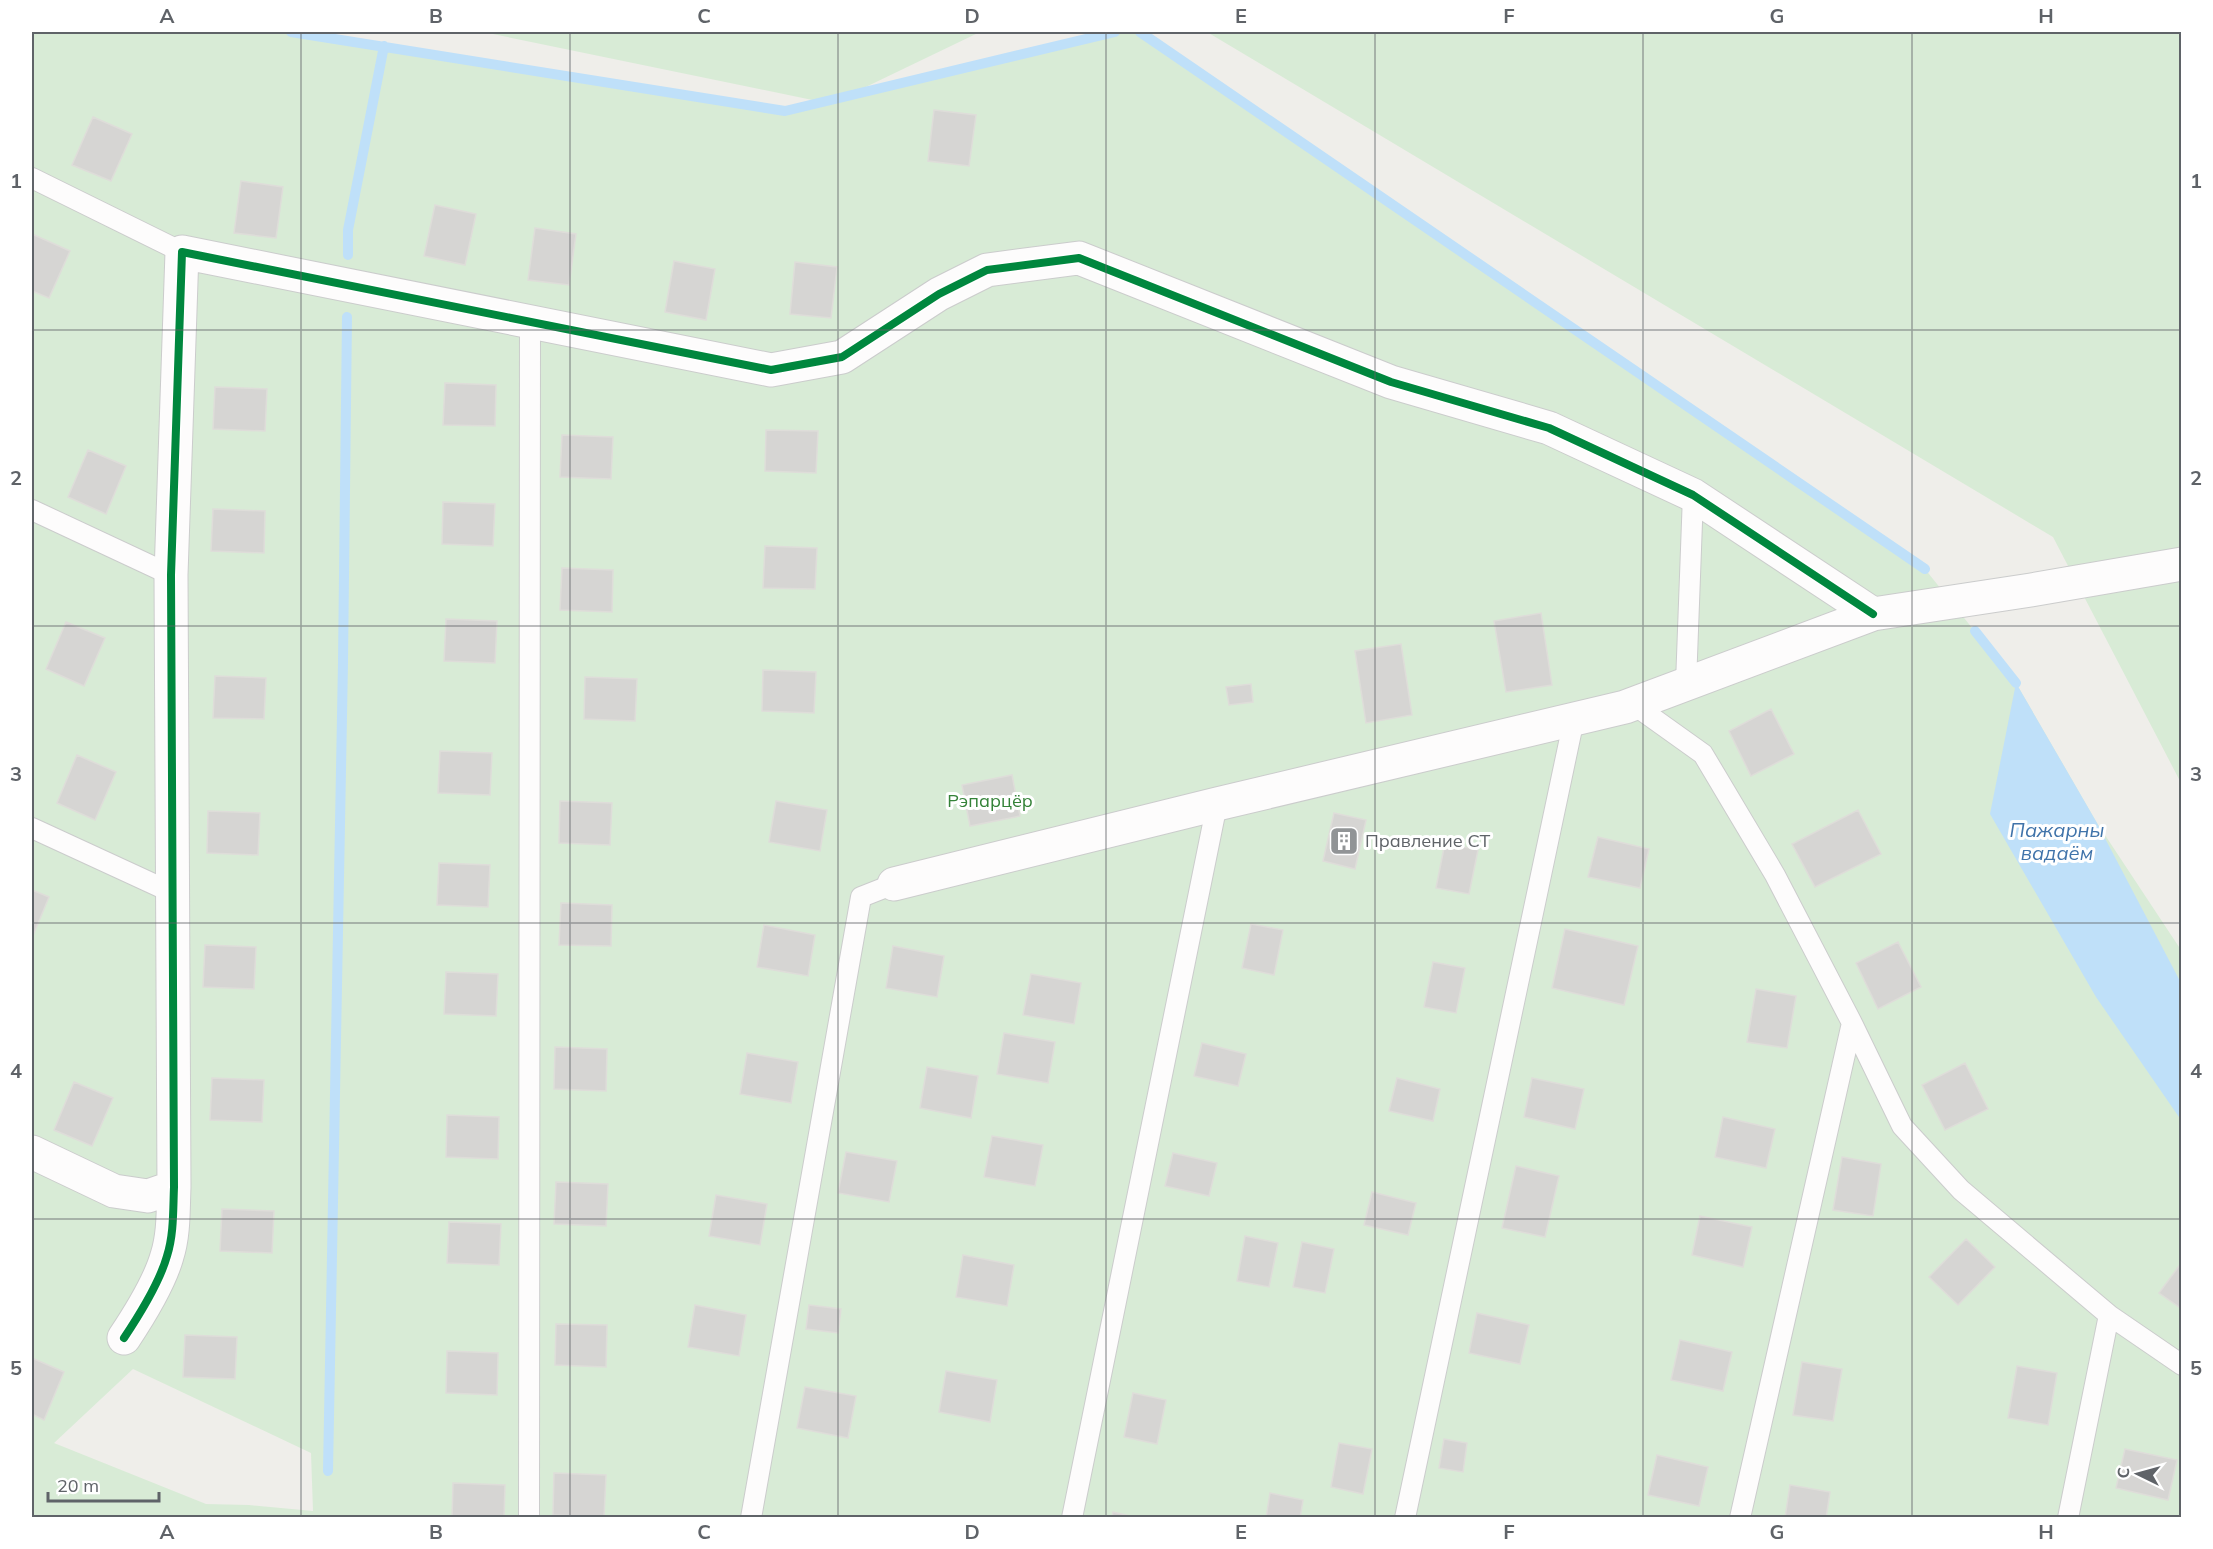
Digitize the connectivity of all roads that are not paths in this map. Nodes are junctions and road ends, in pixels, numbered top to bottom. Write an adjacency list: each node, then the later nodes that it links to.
1 (32, 178): 2 (lane)
2 (182, 252): 3 (street); 7 (street)
3 (530, 323): 4 (street); 22 (lane)
4 (1693, 495): 8 (street); 9 (lane)
5 (32, 510): 7 (lane)
6 (2181, 564): 8 (street)
7 (171, 575): 15 (street)
8 (1873, 614): 9 (street)
9 (1686, 684): 10 (street)
10 (1633, 704): 11 (street); 16 (lane)
11 (1574, 719): 12 (street); 25 (lane)
12 (1217, 804): 14 (street); 24 (lane)
13 (32, 828): 15 (lane)
14 (894, 884): 23 (lane)
15 (173, 892): 18 (street)
16 (1852, 1023): 19 (lane); 26 (lane)
17 (32, 1152): 18 (street)
18 (174, 1187): 20 (street)
19 (2109, 1315): 21 (lane); 27 (lane)
20 (124, 1338)
21 (2181, 1365)
22 (529, 1518)
23 (751, 1518)
24 (1072, 1518)
25 (1405, 1518)
26 (1740, 1518)
27 (2068, 1518)

